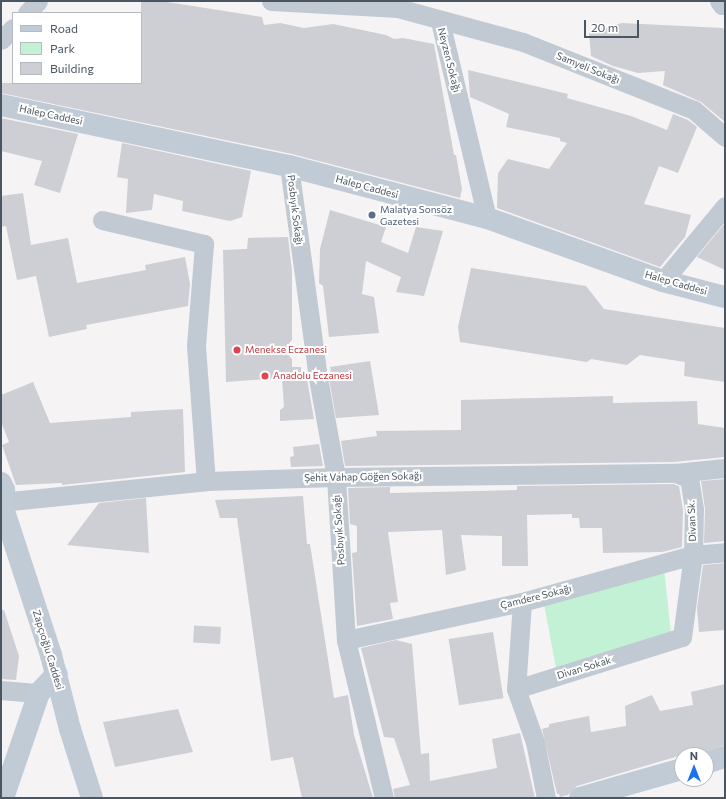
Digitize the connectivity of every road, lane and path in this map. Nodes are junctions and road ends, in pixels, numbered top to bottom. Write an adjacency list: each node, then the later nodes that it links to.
1 (38, 1): 7 (street)
2 (271, 1): 6 (street, Neyzen Sokağı)
3 (416, 1): 6 (street)
4 (719, 1): 5 (street)
5 (725, 4)
6 (398, 8): 8 (street, Neyzen Sokağı)
7 (28, 12)
8 (440, 21): 12 (street, Samyeli Sokağı); 15 (street, Neyzen Sokağı)
9 (12, 29): 10 (street)
10 (1, 40)
11 (1, 105): 13 (street, Halep Caddesi)
12 (725, 137)
13 (289, 166): 15 (street, Halep Caddesi); 21 (street, Posbıyık Sokağı)
14 (725, 206): 17 (street)
15 (487, 218): 17 (street, Halep Caddesi)
16 (102, 220): 22 (street)
17 (663, 281): 18 (street, Halep Caddesi)
18 (725, 297)
19 (725, 468): 20 (street, Şehit Vahap Göğen Sokağı)
20 (675, 473): 21 (street, Şehit Vahap Göğen Sokağı); 26 (street, Divan Sk.)
21 (336, 477): 22 (street, Şehit Vahap Göğen Sokağı); 28 (street, Posbıyık Sokağı)
22 (206, 481): 24 (street, Şehit Vahap Göğen Sokağı)
23 (1, 483): 24 (street, Zapçıoğlu Caddesi)
24 (1, 502): 29 (street, Zapçıoğlu Caddesi)
25 (725, 552): 26 (street, Çamdere Sokağı)
26 (693, 555): 27 (street, Çamdere Sokağı); 30 (street, Divan Sokak)
27 (522, 602): 28 (street, Çamdere Sokağı); 30 (street)
28 (346, 640): 38 (street, Posbıyık Sokağı)
29 (57, 674): 32 (street); 37 (street, Zapçıoğlu Caddesi)
30 (516, 689): 39 (street)
31 (1, 690): 32 (street)
32 (39, 694): 36 (street)
33 (725, 757): 34 (street)
34 (714, 760)
35 (674, 771): 40 (street)
36 (3, 798)
37 (92, 798)
38 (384, 798)
39 (546, 798)
40 (580, 798)

